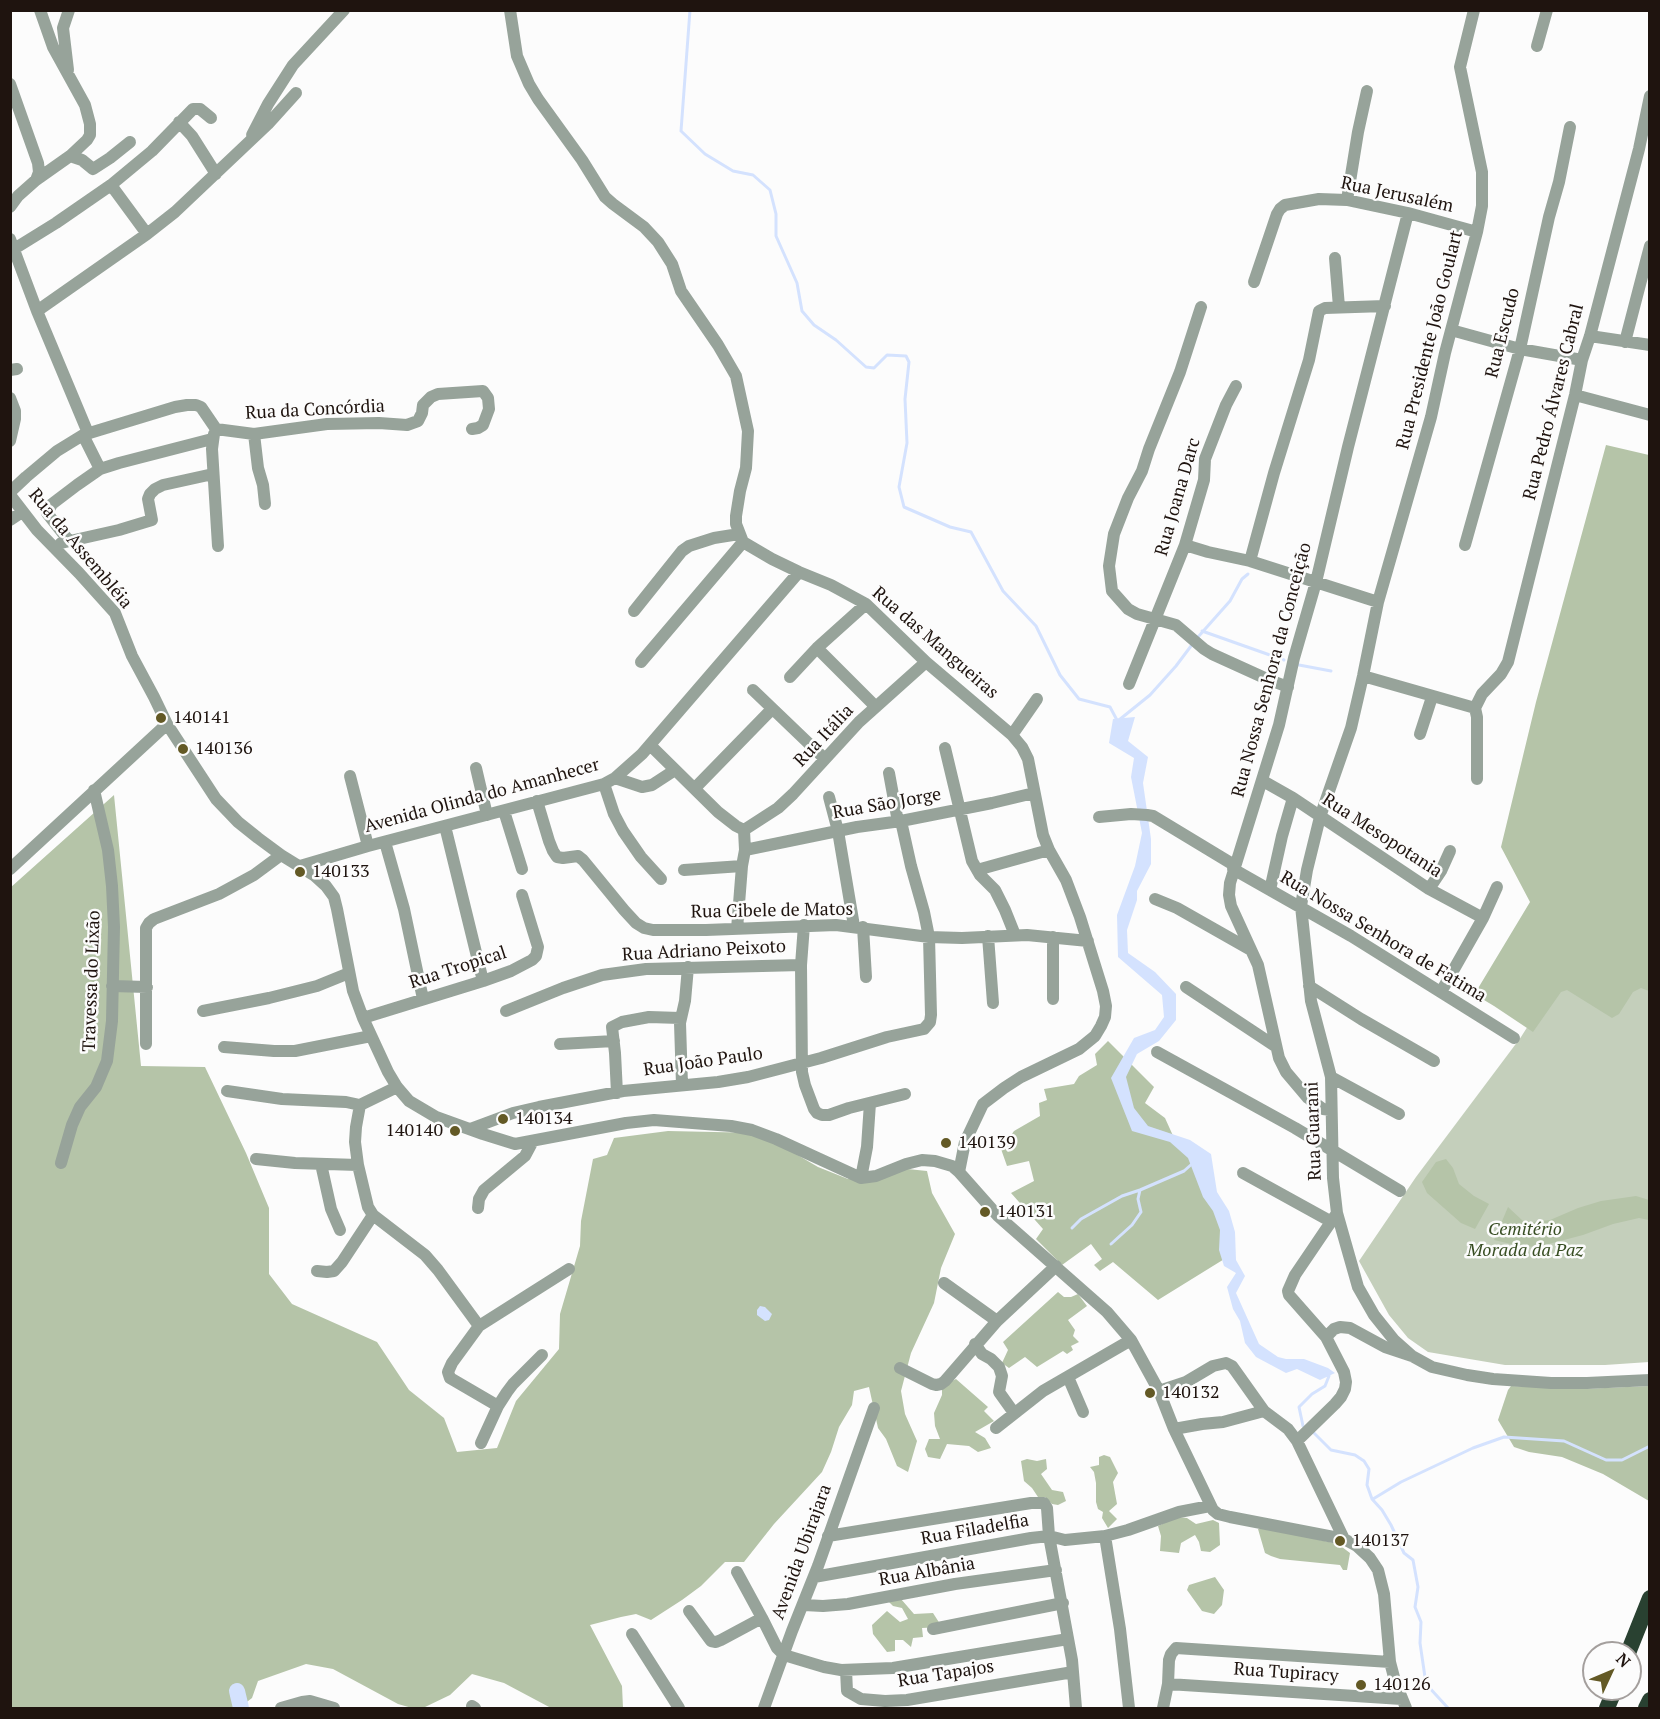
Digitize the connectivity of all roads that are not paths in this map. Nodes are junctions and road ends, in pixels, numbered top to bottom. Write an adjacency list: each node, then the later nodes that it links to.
1 (40, 10): 8 (street)
2 (69, 10): 8 (street)
3 (344, 10): 17 (street)
4 (510, 10): 57 (street)
5 (1474, 10): 25 (street, Rua Presidente João Goulart)
6 (1547, 10): 7 (street)
7 (1537, 46)
8 (69, 77): 18 (street)
9 (10, 84): 20 (street)
10 (1367, 91): 22 (street)
11 (296, 93): 17 (street)
12 (1650, 96): 37 (street, Rua Pedro Álvares Cabral)
13 (211, 118): 14 (street)
14 (179, 122): 19 (street); 21 (street)
15 (1570, 127): 40 (street, Rua Escudo)
16 (130, 142): 18 (street)
17 (247, 144): 19 (street)
18 (70, 156): 20 (street)
19 (216, 174): 26 (street)
20 (36, 180): 23 (street)
21 (111, 185): 26 (street); 27 (street)
22 (1347, 200): 24 (street, Rua Jerusalém); 31 (street, Rua Jerusalém)
23 (10, 207)
24 (1408, 213): 25 (street, Rua Jerusalém); 32 (street, Rua Nossa Senhora da Conceição)
25 (1477, 232): 36 (street, Rua Presidente João Goulart)
26 (147, 234): 35 (street)
27 (12, 244): 35 (street)
28 (1650, 246): 30 (street)
29 (1335, 258): 34 (street)
30 (1647, 265): 38 (street)
31 (1254, 282)
32 (1385, 306): 34 (street); 65 (street, Rua Nossa Senhora da Conceição)
33 (1201, 307): 69 (street)
34 (1339, 307): 63 (street)
35 (37, 311): 47 (street)
36 (1451, 330): 40 (street); 66 (street, Rua Presidente João Goulart)
37 (1590, 336): 38 (street); 41 (street, Rua Pedro Álvares Cabral)
38 (1625, 342): 39 (street)
39 (1650, 345)
40 (1520, 348): 41 (street); 61 (street, Rua Escudo)
41 (1582, 360): 43 (street, Rua Pedro Álvares Cabral)
42 (1236, 386): 60 (street, Rua Joana Darc)
43 (1575, 395): 45 (street); 82 (street, Rua Pedro Álvares Cabral)
44 (10, 398): 50 (street)
45 (1650, 415)
46 (472, 429): 49 (street, Rua da Concórdia)
47 (86, 434): 48 (street); 51 (street); 53 (street)
48 (214, 434): 49 (street, Rua da Concórdia); 51 (street); 52 (street)
49 (254, 434): 54 (street)
50 (10, 441)
51 (100, 470): 58 (street)
52 (213, 474): 58 (street); 62 (street)
53 (10, 493): 55 (street, Rua da Assembléia)
54 (265, 504)
55 (22, 512): 56 (street); 59 (street, Rua da Assembléia)
56 (10, 520)
57 (741, 538): 64 (street, Rua das Mangueiras); 68 (street); 71 (street)
58 (69, 541): 59 (street)
59 (51, 545): 83 (street, Rua da Assembléia)
60 (1185, 545): 63 (street); 69 (street, Rua Joana Darc)
61 (1465, 545)
62 (218, 546)
63 (1250, 561): 65 (street)
64 (799, 572): 67 (street, Rua das Mangueiras); 86 (street, Avenida Olinda do Amanhecer)
65 (1316, 582): 66 (street); 76 (street, Rua Nossa Senhora da Conceição)
66 (1378, 602): 73 (street, Rua Presidente João Goulart)
67 (866, 604): 70 (street); 72 (street, Rua das Mangueiras)
68 (634, 611)
69 (1156, 618): 75 (street, Rua Joana Darc); 76 (street)
70 (818, 648): 74 (street); 80 (street)
71 (641, 662)
72 (926, 662): 80 (street, Rua Itália); 85 (street, Rua das Mangueiras)
73 (1363, 676): 78 (street); 106 (street, Rua Presidente João Goulart)
74 (790, 677)
75 (1129, 684)
76 (1288, 687): 95 (street, Rua Nossa Senhora da Conceição)
77 (753, 690): 81 (street)
78 (1432, 696): 82 (street); 84 (street)
79 (1037, 699): 85 (street)
80 (876, 706): 88 (street, Rua Itália)
81 (772, 708): 88 (street); 96 (street)
82 (1475, 708): 93 (street)
83 (167, 724): 97 (street); 116 (street, Rua da Assembléia)
84 (1420, 734)
85 (1011, 735): 98 (street, Rua das Mangueiras)
86 (650, 745): 90 (street); 94 (street, Avenida Olinda do Amanhecer)
87 (945, 748): 102 (street)
88 (825, 759): 109 (street, Rua Itália)
89 (476, 768): 104 (street)
90 (675, 770): 94 (street); 96 (street)
91 (889, 773): 107 (street)
92 (350, 776): 112 (street)
93 (1477, 779)
94 (609, 781): 101 (street, Avenida Olinda do Amanhecer); 125 (street)
95 (1263, 781): 100 (street, Rua Mesopotania); 120 (street, Rua Nossa Senhora da Conceição)
96 (694, 788): 109 (street)
97 (94, 790): 117 (street); 147 (street, Travessa do Lixão)
98 (1034, 793): 102 (street, Rua São Jorge); 114 (street, Rua das Mangueiras)
99 (829, 798): 110 (street)
100 (1293, 798): 106 (street, Rua Mesopotania); 128 (street)
101 (537, 801): 103 (street, Avenida Olinda do Amanhecer); 135 (street, Rua Cibele de Matos)
102 (961, 809): 107 (street, Rua São Jorge); 124 (street)
103 (504, 811): 104 (street, Avenida Olinda do Amanhecer); 122 (street)
104 (487, 815): 108 (street, Avenida Olinda do Amanhecer)
105 (1099, 817): 120 (street, Rua Nossa Senhora de Fatima)
106 (1320, 817): 127 (street, Rua Mesopotania); 131 (street, Rua Guarani)
107 (900, 822): 110 (street, Rua São Jorge); 138 (street)
108 (445, 826): 111 (street, Avenida Olinda do Amanhecer); 146 (street)
109 (744, 830): 113 (street)
110 (838, 831): 113 (street, Rua São Jorge); 134 (street)
111 (385, 842): 112 (street, Avenida Olinda do Amanhecer); 152 (street)
112 (368, 846): 118 (street, Avenida Olinda do Amanhecer)
113 (746, 850): 119 (street)
114 (1049, 850): 124 (street); 140 (street, Rua das Mangueiras)
115 (1450, 851): 127 (street)
116 (280, 855): 118 (street, Rua da Assembléia); 149 (street)
117 (16, 856): 121 (street)
118 (300, 866): 144 (street, Rua da Assembléia)
119 (742, 866): 123 (street); 135 (street)
120 (1234, 867): 128 (street, Rua Nossa Senhora de Fatima); 141 (street, Rua Nossa Senhora da Conceição)
121 (10, 869)
122 (522, 869)
123 (684, 870)
124 (977, 870): 136 (street)
125 (661, 879)
126 (1497, 886): 132 (street)
127 (1429, 889): 132 (street, Rua Mesopotania)
128 (1270, 890): 131 (street, Rua Nossa Senhora de Fatima)
129 (522, 895): 146 (street, Rua Tropical)
130 (1155, 899): 141 (street)
131 (1301, 906): 148 (street, Rua Guarani); 151 (street, Rua Nossa Senhora de Fatima)
132 (1483, 918): 151 (street)
133 (804, 925): 134 (street, Rua Cibele de Matos); 135 (street, Rua Cibele de Matos); 142 (street)
134 (858, 927): 138 (street, Rua Cibele de Matos); 145 (street)
135 (737, 929)
136 (1015, 935): 137 (street, Rua Cibele de Matos); 139 (street, Rua Cibele de Matos)
137 (988, 936): 138 (street, Rua Cibele de Matos); 154 (street)
138 (929, 937): 168 (street, Rua João Paulo)
139 (1053, 937): 140 (street, Rua Cibele de Matos); 153 (street)
140 (1088, 941): 186 (street, Rua das Mangueiras)
141 (1251, 950): 164 (street, Rua Nossa Senhora da Conceição)
142 (801, 965): 143 (street, Rua Adriano Peixoto); 168 (street)
143 (688, 967): 156 (street, Rua Adriano Peixoto); 158 (street)
144 (349, 972): 155 (street); 157 (street, Rua da Assembléia)
145 (866, 976)
146 (483, 981): 152 (street, Rua Tropical)
147 (112, 986): 149 (street); 183 (street, Travessa do Lixão)
148 (1309, 986): 167 (street); 169 (street, Rua Guarani)
149 (147, 987): 162 (street)
150 (1186, 987): 164 (street)
151 (1441, 992): 160 (street, Rua Nossa Senhora de Fatima)
152 (423, 999): 157 (street, Rua Tropical)
153 (1053, 999)
154 (993, 1003)
155 (203, 1011)
156 (506, 1011)
157 (363, 1018): 159 (street, Rua da Assembléia)
158 (680, 1018): 161 (street); 170 (street)
159 (370, 1036): 165 (street); 171 (street, Rua da Assembléia)
160 (1514, 1038)
161 (614, 1041): 163 (street); 173 (street)
162 (146, 1044)
163 (560, 1044)
164 (1275, 1046): 177 (street, Rua Nossa Senhora da Conceição)
165 (224, 1047)
166 (1157, 1052): 181 (street)
167 (1434, 1061)
168 (802, 1063): 170 (street, Rua João Paulo); 175 (street)
169 (1331, 1077): 177 (street, Rua Guarani); 178 (street)
170 (682, 1085): 173 (street, Rua João Paulo)
171 (397, 1087): 176 (street); 179 (street, Rua da Assembléia)
172 (227, 1091): 176 (street)
173 (617, 1093): 179 (street, Rua João Paulo)
174 (906, 1094): 175 (street)
175 (870, 1103): 188 (street)
176 (360, 1105): 185 (street)
177 (1331, 1110): 181 (street, Rua Guarani)
178 (1400, 1114)
179 (470, 1129): 180 (street, Rua da Assembléia)
180 (533, 1141): 188 (street, Rua da Assembléia); 190 (street)
181 (1333, 1152): 189 (street); 192 (street, Rua Guarani)
182 (256, 1159): 184 (street)
183 (61, 1163)
184 (321, 1164): 185 (street); 193 (street)
185 (358, 1165): 191 (street)
186 (959, 1172): 188 (street); 194 (street)
187 (1243, 1173): 192 (street)
188 (861, 1178)
189 (1400, 1191)
190 (478, 1209)
191 (373, 1215): 196 (street); 199 (street)
192 (1334, 1217): 200 (street); 204 (street, Rua Guarani)
193 (340, 1230)
194 (1056, 1266): 198 (street); 201 (street)
195 (569, 1269): 199 (street)
196 (317, 1271)
197 (944, 1283): 198 (street)
198 (997, 1321): 202 (street)
199 (479, 1326): 209 (street)
200 (1326, 1337): 204 (street); 216 (street)
201 (1131, 1340): 206 (street); 208 (street)
202 (975, 1344): 205 (street); 213 (street)
203 (543, 1355): 209 (street)
204 (1412, 1356): 207 (street)
205 (900, 1368)
206 (1068, 1377): 212 (street); 213 (street)
207 (1650, 1380)
208 (1159, 1391): 211 (street); 215 (street)
209 (498, 1406): 217 (street)
210 (874, 1408): 219 (street, Avenida Ubirajara)
211 (1264, 1411): 215 (street); 216 (street)
212 (1083, 1412)
213 (1014, 1413): 214 (street)
214 (996, 1428)
215 (1174, 1429): 218 (street)
216 (1297, 1441): 222 (street)
217 (481, 1443)
218 (1210, 1506): 221 (street, Rua Filadelfia); 222 (street)
219 (828, 1536): 220 (street); 225 (street, Avenida Ubirajara)
220 (1049, 1536): 221 (street, Rua Filadelfia); 223 (street); 225 (street, Rua Filadelfia)
221 (1105, 1536): 247 (street)
222 (1344, 1539): 236 (street)
223 (1056, 1570): 227 (street); 228 (street, Rua Albânia)
224 (737, 1572): 230 (street)
225 (814, 1577): 228 (street, Avenida Ubirajara)
226 (1650, 1598): 234 (highway)
227 (1063, 1603): 231 (street); 233 (street)
228 (804, 1605): 235 (street, Avenida Ubirajara)
229 (689, 1611): 230 (street)
230 (762, 1618): 235 (street)
231 (933, 1629)
232 (632, 1634): 244 (street)
233 (1068, 1639): 237 (street); 238 (street)
234 (1633, 1641)
235 (784, 1655): 237 (street); 245 (street, Avenida Ubirajara)
236 (1390, 1662): 239 (street); 241 (street)
237 (844, 1670): 238 (street, Rua Tapajos)
238 (1073, 1672): 246 (street)
239 (1168, 1684): 241 (street, Rua Tupiracy); 248 (street)
240 (1650, 1700): 249 (highway)
241 (1404, 1704)
242 (281, 1708): 243 (street)
243 (334, 1708)
244 (678, 1708)
245 (764, 1708)
246 (1076, 1708)
247 (1130, 1708)
248 (1163, 1708)
249 (1646, 1708)

